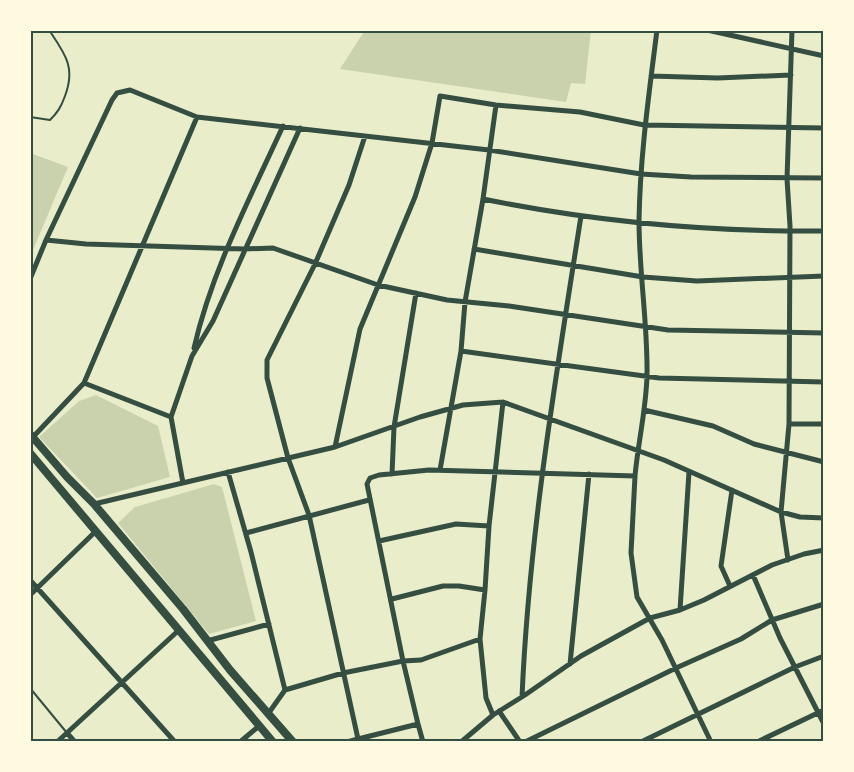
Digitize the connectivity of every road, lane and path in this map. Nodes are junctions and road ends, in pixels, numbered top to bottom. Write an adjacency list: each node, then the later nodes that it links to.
1 (49, 30): 10 (lane)
2 (657, 30): 8 (street)
3 (707, 30): 5 (street)
4 (792, 30): 5 (street)
5 (791, 50): 6 (street); 7 (street)
6 (824, 56)
7 (791, 75): 8 (street); 15 (street)
8 (651, 76): 12 (street)
9 (496, 105): 12 (street); 18 (street); 19 (street)
10 (30, 117)
11 (197, 117): 13 (street); 28 (street); 29 (street)
12 (644, 125): 15 (street); 20 (street)
13 (283, 126): 14 (street); 30 (street)
14 (300, 128): 17 (street); 31 (street)
15 (790, 129): 16 (street); 22 (street)
16 (824, 129)
17 (365, 136): 18 (street); 33 (street)
18 (432, 143): 19 (street); 39 (street)
19 (489, 150): 20 (street); 23 (street)
20 (641, 174): 22 (street); 25 (street)
21 (824, 178): 22 (street)
22 (787, 179): 26 (street)
23 (483, 199): 24 (street); 32 (street)
24 (581, 216): 25 (street); 34 (street)
25 (639, 223): 26 (street); 36 (street)
26 (790, 231): 27 (street); 37 (street)
27 (824, 231)
28 (46, 240): 29 (street); 38 (street)
29 (144, 245): 30 (street); 52 (street)
30 (227, 248): 31 (street); 47 (street)
31 (244, 249): 33 (street); 47 (street)
32 (474, 249): 34 (street); 41 (street)
33 (315, 264): 39 (street); 66 (street)
34 (573, 265): 36 (street); 42 (street)
35 (824, 276): 37 (street)
36 (643, 277): 37 (street); 43 (street)
37 (789, 277): 44 (street)
38 (30, 279)
39 (378, 285): 40 (street); 62 (street)
40 (416, 293): 41 (street); 60 (street)
41 (465, 302): 42 (street); 46 (street)
42 (566, 314): 43 (street); 48 (street)
43 (645, 326): 44 (street); 49 (street)
44 (789, 332): 45 (street); 50 (street)
45 (824, 333)
46 (461, 351): 48 (street); 54 (street)
47 (192, 356): 56 (street)
48 (559, 364): 49 (street); 57 (street)
49 (647, 377): 50 (street); 55 (street)
50 (788, 381): 51 (street); 58 (street)
51 (824, 382)
52 (84, 383): 56 (street); 61 (street)
53 (503, 402): 54 (street); 57 (street); 70 (street)
54 (450, 409): 60 (street); 68 (street)
55 (644, 410): 63 (street); 65 (street)
56 (171, 417): 76 (street)
57 (549, 420): 63 (street); 72 (street)
58 (789, 424): 59 (street); 65 (street)
59 (824, 424)
60 (394, 426): 62 (street); 73 (street)
61 (32, 436): 79 (main road)
62 (335, 447): 66 (street)
63 (637, 451): 71 (street); 75 (street)
64 (30, 453): 84 (main road)
65 (786, 454): 67 (street); 80 (street)
66 (288, 458): 69 (street); 81 (street)
67 (824, 462)
68 (441, 470): 70 (street); 73 (street)
69 (228, 472): 76 (street); 85 (street)
70 (496, 472): 72 (street); 83 (street)
71 (689, 472): 77 (street); 97 (street)
72 (542, 473): 74 (street); 113 (street)
73 (392, 474): 78 (street)
74 (589, 474): 75 (street); 106 (street)
75 (635, 476): 98 (street)
76 (183, 483): 79 (street)
77 (732, 490): 80 (street); 91 (street)
78 (369, 500): 81 (street); 86 (street)
79 (94, 504): 103 (main road)
80 (782, 512): 82 (street); 88 (street)
81 (309, 515): 85 (street); 109 (street)
82 (824, 518)
83 (489, 526): 86 (street); 93 (street)
84 (96, 531): 92 (street); 101 (main road)
85 (246, 532): 100 (street)
86 (379, 541): 95 (street)
87 (824, 550): 88 (street)
88 (788, 560): 89 (street)
89 (753, 575): 91 (street); 99 (street)
90 (30, 580): 92 (street)
91 (730, 586): 97 (street)
92 (37, 588): 94 (street); 110 (street)
93 (486, 590): 95 (street); 102 (street)
94 (30, 595)
95 (392, 599): 105 (street)
96 (824, 604): 99 (street)
97 (680, 610): 98 (street)
98 (650, 618): 106 (street); 108 (street)
99 (772, 620): 107 (street); 108 (street)
100 (269, 624): 103 (street); 112 (street)
101 (179, 630): 110 (street); 121 (main road)
102 (480, 639): 105 (street); 118 (street)
103 (207, 641): 116 (main road)
104 (824, 656): 107 (street)
105 (403, 661): 109 (street); 119 (street)
106 (570, 664): 113 (street)
107 (795, 667): 115 (street); 117 (street)
108 (676, 668): 117 (street); 134 (street)
109 (343, 673): 112 (street); 123 (street)
110 (122, 683): 122 (street); 126 (street)
111 (30, 688): 122 (lane)
112 (285, 690): 116 (street)
113 (522, 697): 114 (street)
114 (499, 711): 118 (street); 133 (street)
115 (821, 711): 120 (street); 137 (street)
116 (268, 714): 129 (main road)
117 (698, 714): 135 (street); 136 (street)
118 (493, 715): 132 (street)
119 (418, 724): 123 (street); 131 (street)
120 (824, 724)
121 (259, 726): 127 (street); 128 (main road)
122 (67, 733): 124 (street); 125 (street)
123 (358, 739): 130 (street)
124 (57, 742)
125 (75, 742)
126 (175, 742)
127 (240, 742)
128 (273, 742)
129 (292, 742)
130 (347, 742)
131 (423, 742)
132 (461, 742)
133 (520, 742)
134 (525, 742)
135 (641, 742)
136 (711, 742)
137 (757, 742)

